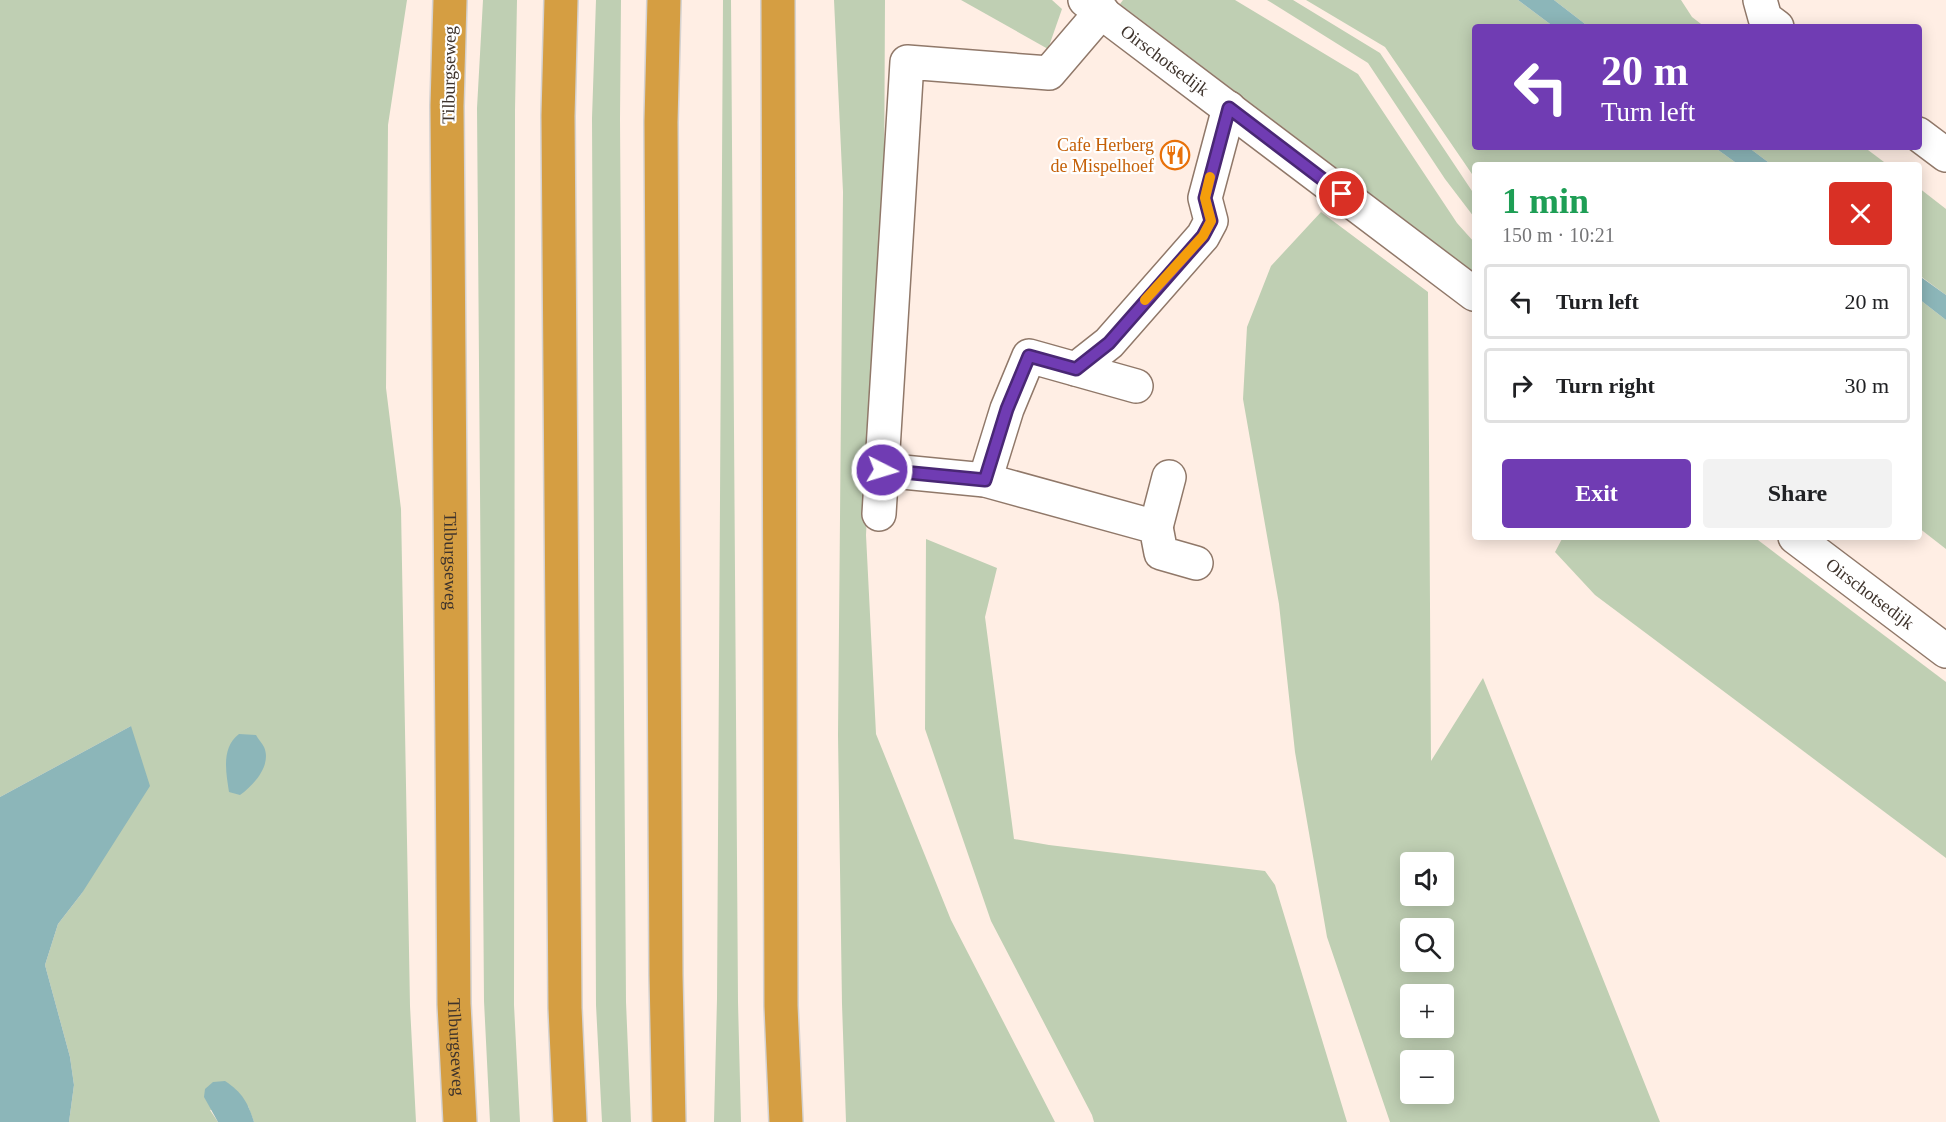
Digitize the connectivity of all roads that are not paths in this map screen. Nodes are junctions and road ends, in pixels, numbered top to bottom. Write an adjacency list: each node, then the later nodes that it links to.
1 (450, 0): 22 (highway, Tilburgseweg)
2 (561, 0): 23 (highway)
3 (664, 0): 24 (highway)
4 (778, 0): 25 (highway)
5 (1760, 0): 7 (street)
6 (1093, 6): 8 (street, Oirschotsedijk); 14 (street)
7 (1772, 24)
8 (1229, 108): 11 (street, Oirschotsedijk); 12 (street)
9 (1922, 137): 10 (street)
10 (1946, 155)
11 (1472, 292)
12 (1076, 369): 13 (street); 16 (street)
13 (1136, 386)
14 (882, 470): 16 (street); 17 (street)
15 (1169, 477): 18 (street)
16 (985, 480): 18 (street)
17 (879, 514)
18 (1156, 527): 20 (street)
19 (1799, 540): 21 (street, Oirschotsedijk)
20 (1196, 563)
21 (1946, 651)
22 (460, 1122)
23 (570, 1122)
24 (669, 1122)
25 (786, 1122)

